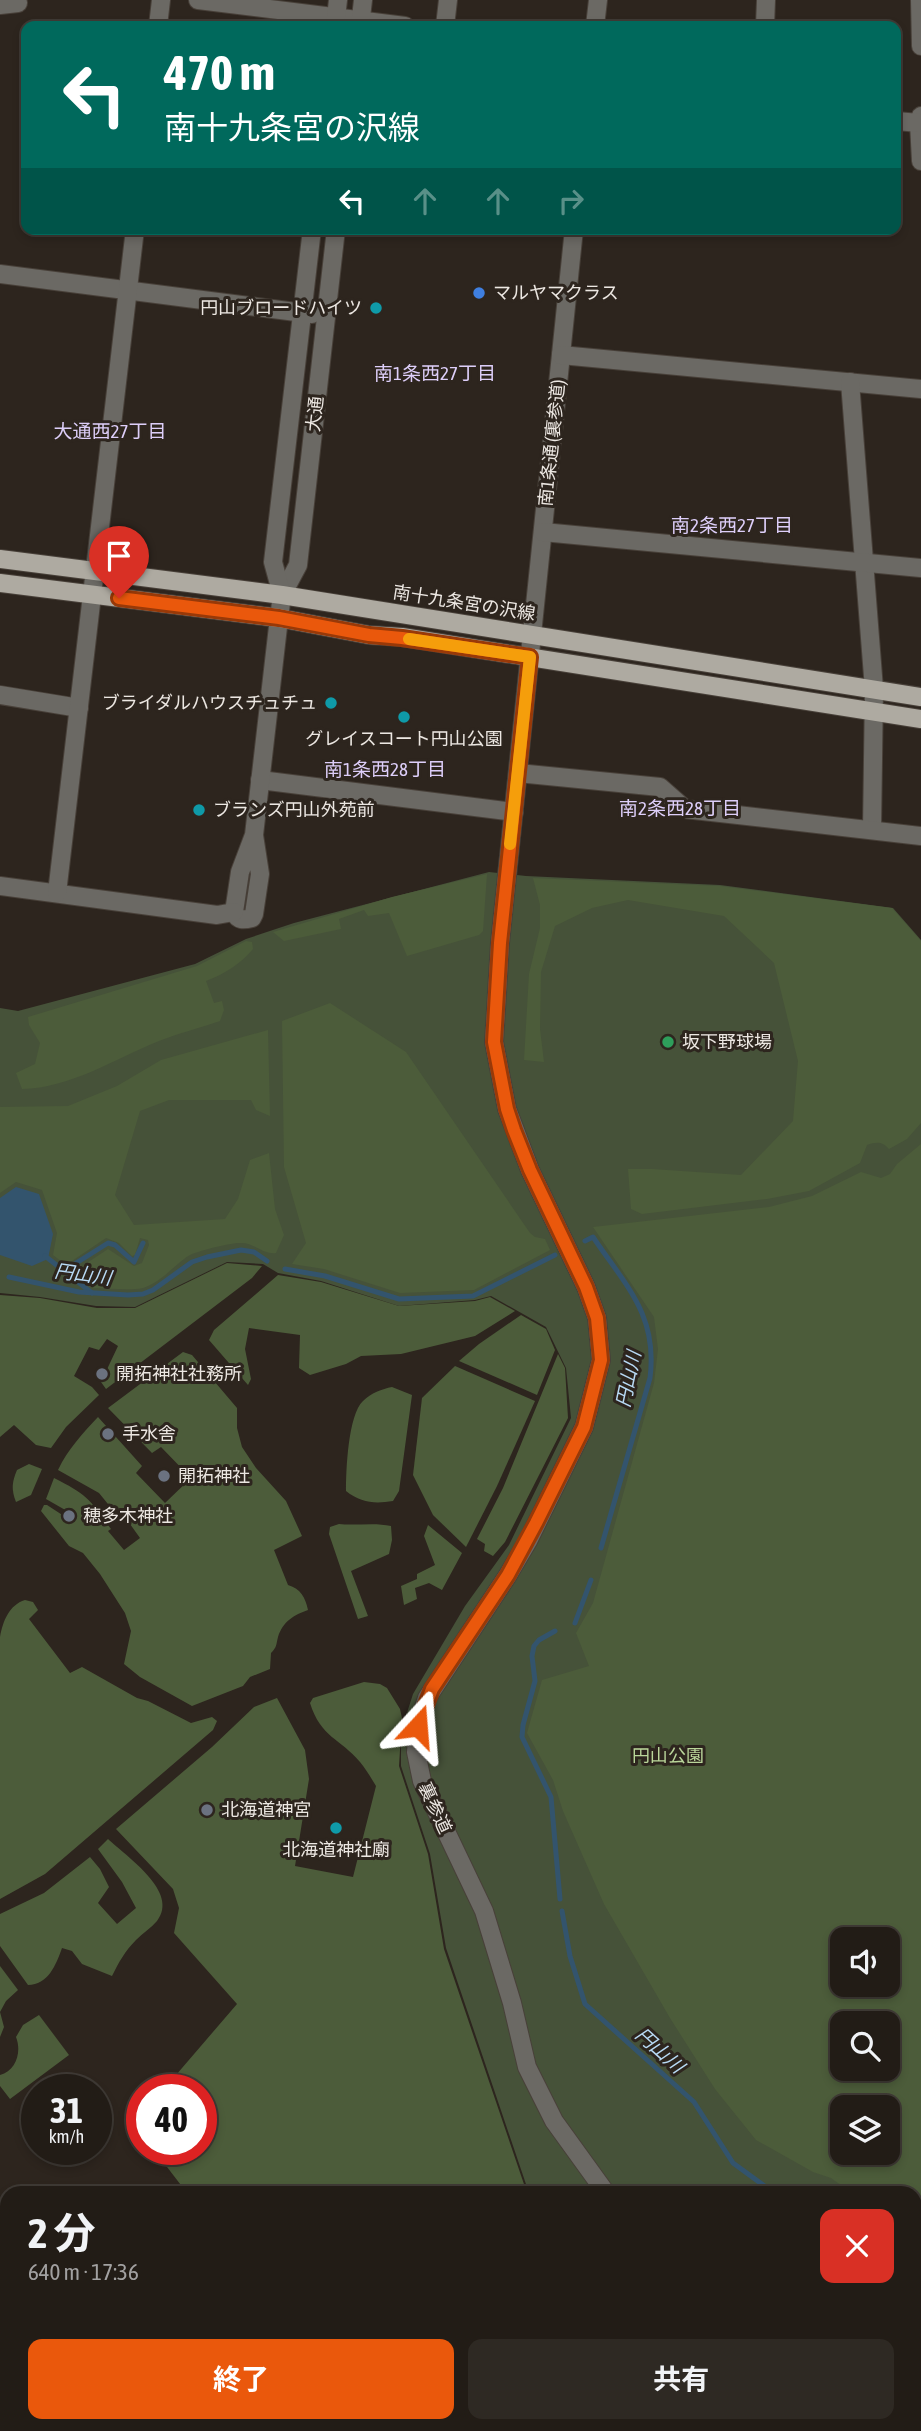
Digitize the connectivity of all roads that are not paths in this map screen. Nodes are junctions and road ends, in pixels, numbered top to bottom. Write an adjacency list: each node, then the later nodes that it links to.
1 (161, 0): 9 (street)
2 (198, 0): 8 (street)
3 (363, 0): 10 (street)
4 (448, 0): 11 (street)
5 (598, 0): 12 (street)
6 (766, 0): 13 (street)
7 (920, 0): 14 (street)
8 (337, 15)
9 (159, 21)
10 (360, 21)
11 (446, 21)
12 (596, 21)
13 (765, 21)
14 (921, 46)
15 (920, 120): 16 (street); 17 (street)
16 (901, 121)
17 (921, 161)
18 (134, 235): 23 (street)
19 (311, 235): 24 (street, 大通)
20 (335, 235): 25 (street, 大通)
21 (573, 235): 26 (street, 南1条通 (裏参道))
22 (0, 274): 23 (street)
23 (128, 291): 24 (street); 33 (street)
24 (302, 313): 25 (street); 36 (street, 大通)
25 (326, 316): 36 (street, 大通)
26 (561, 355): 27 (street); 29 (street, 南1条通 (裏参道))
27 (849, 382): 28 (street); 31 (street)
28 (921, 389)
29 (543, 532): 31 (street); 38 (street, 南1条通 (裏参道))
30 (0, 559): 33 (main road, 南十九条宮の沢線)
31 (863, 564): 32 (street); 40 (street)
32 (921, 568)
33 (94, 571): 35 (street); 36 (main road, 南十九条宮の沢線)
34 (0, 583): 35 (main road)
35 (91, 595): 37 (main road); 43 (street)
36 (282, 595): 37 (street, 大通); 38 (main road, 南十九条宮の沢線)
37 (279, 618): 39 (main road); 47 (street, 大通)
38 (532, 635): 39 (street, 南1条通 (裏参道)); 40 (main road, 南十九条宮の沢線)
39 (530, 657): 44 (main road); 46 (street, 裏参道)
40 (874, 689): 42 (main road, 南十九条宮の沢線); 44 (street)
41 (0, 695): 43 (street)
42 (921, 697)
43 (79, 708): 52 (street)
44 (874, 711): 45 (main road); 49 (street)
45 (921, 719)
46 (518, 773): 48 (street, 裏参道); 49 (street)
47 (260, 780): 48 (street); 52 (street, 大通)
48 (514, 811): 53 (street, 裏参道)
49 (872, 830): 50 (street)
50 (921, 836)
51 (0, 886): 52 (street)
52 (57, 893)
53 (601, 2186)

